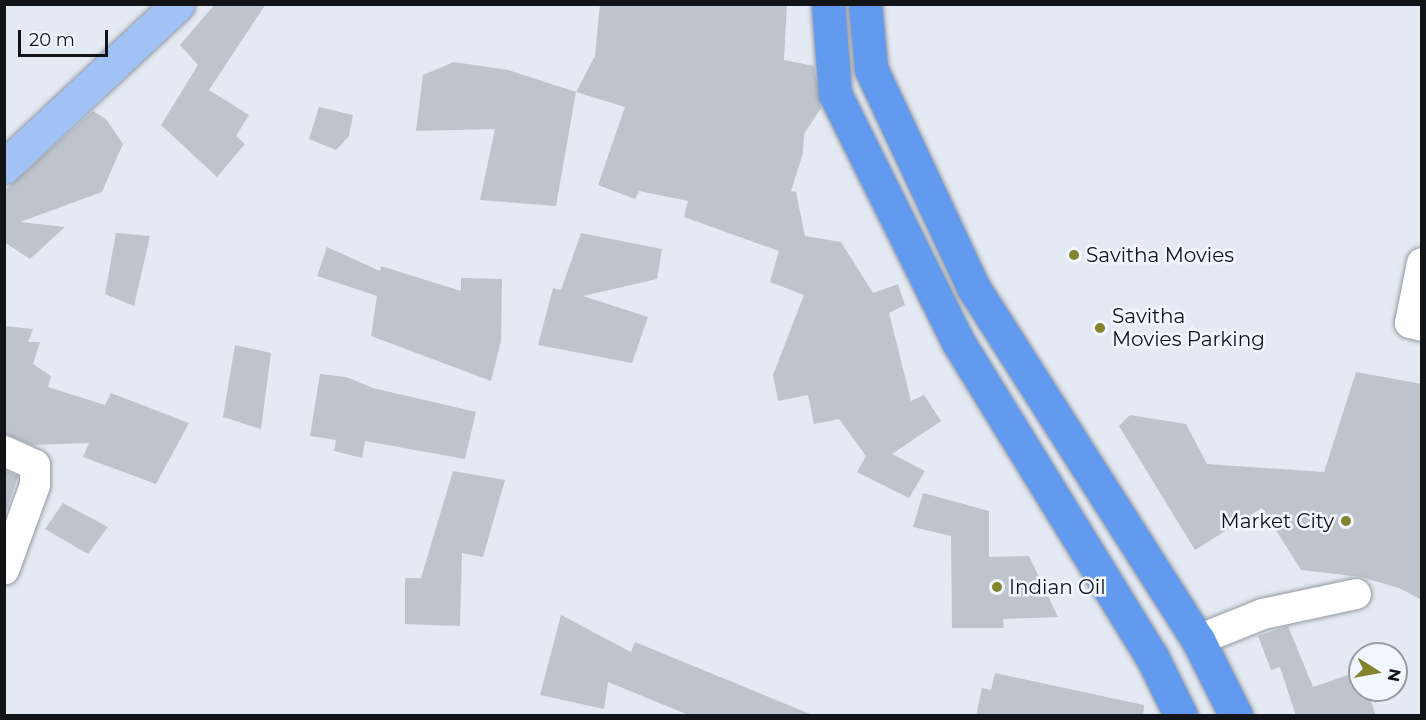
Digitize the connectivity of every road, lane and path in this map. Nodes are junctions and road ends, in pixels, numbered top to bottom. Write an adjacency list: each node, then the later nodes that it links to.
1 (178, 4): 4 (main road)
2 (828, 4): 11 (highway)
3 (865, 4): 10 (highway)
4 (4, 167)
5 (1422, 264): 6 (street)
6 (1422, 326)
7 (4, 452): 8 (street)
8 (4, 570)
9 (1356, 594): 10 (street)
10 (1198, 640): 12 (highway)
11 (1181, 716)
12 (1236, 716)

